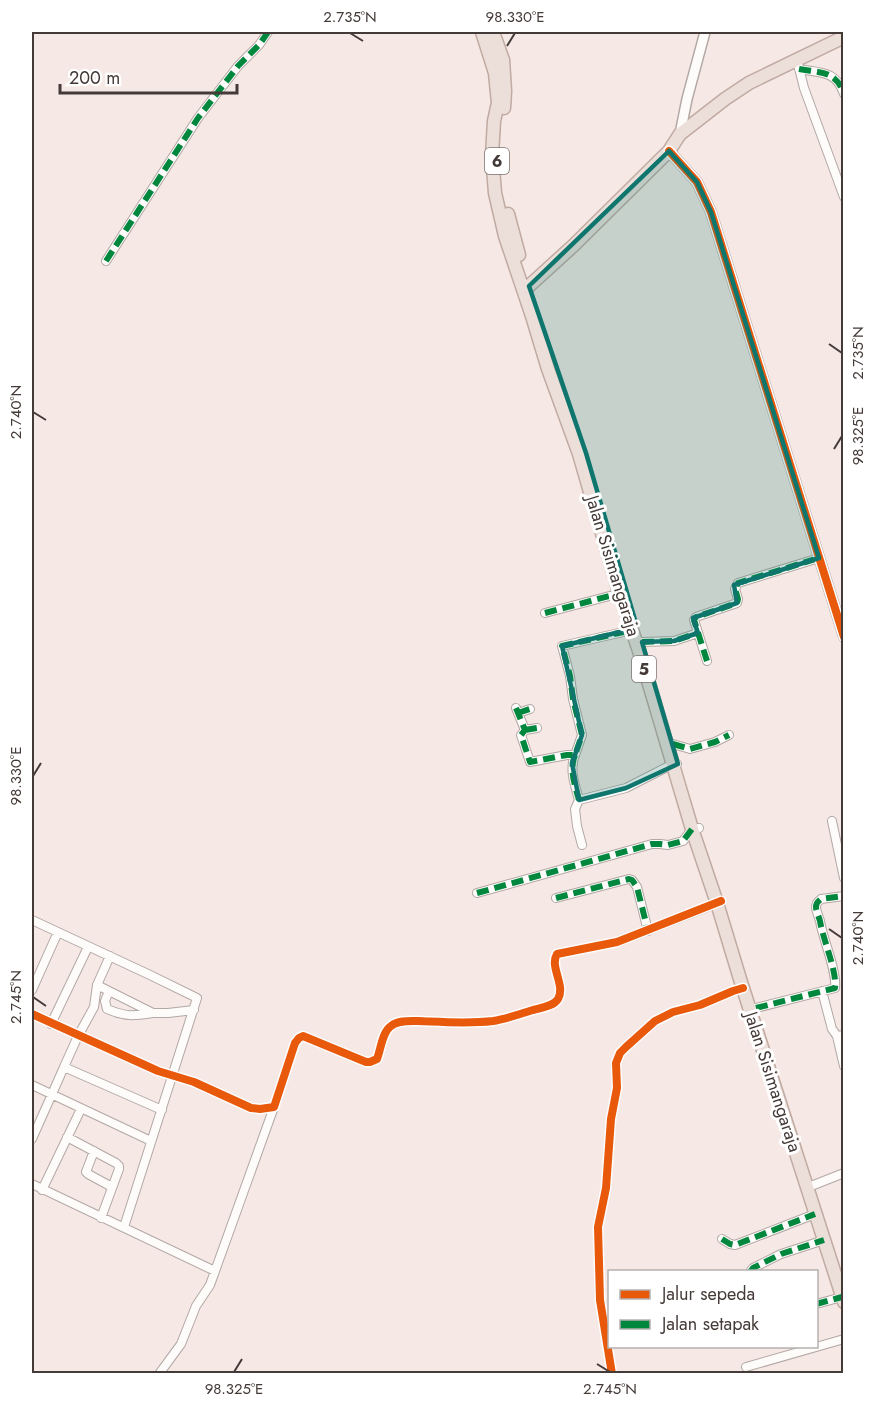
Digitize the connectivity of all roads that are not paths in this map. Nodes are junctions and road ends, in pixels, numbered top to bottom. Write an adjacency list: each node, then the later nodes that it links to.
1 (268, 32): 11 (street)
2 (482, 32): 12 (highway, Jalan Sisimangaraja / 5)
3 (494, 32): 12 (highway, 6)
4 (705, 32): 8 (street)
5 (843, 37): 6 (highway)
6 (798, 65): 7 (street); 8 (highway); 10 (street)
7 (843, 94)
8 (680, 134): 9 (highway)
9 (669, 151): 12 (highway); 13 (street)
10 (843, 197)
11 (106, 261)
12 (528, 289): 14 (highway, Jalan Sisimangaraja / 5)
13 (819, 558): 17 (street); 18 (street)
14 (619, 584): 15 (street); 16 (highway, Jalan Sisimangaraja / 5)
15 (545, 613)
16 (632, 621): 19 (highway, Jalan Sisimangaraja / 5); 26 (street); 27 (highway, Jalan Sisimangaraja / 5)
17 (698, 633): 19 (street); 20 (street)
18 (843, 637)
19 (642, 642): 25 (highway, Jalan Sisimangaraja / 5)
20 (707, 661)
21 (530, 709): 23 (street)
22 (537, 728): 23 (street)
23 (525, 730): 26 (street)
24 (729, 735): 25 (street)
25 (673, 744): 27 (highway, Jalan Sisimangaraja / 5)
26 (575, 755): 28 (street)
27 (676, 764): 28 (street); 30 (highway, Jalan Sisimangaraja / 5)
28 (579, 800): 31 (street)
29 (832, 821): 32 (street)
30 (695, 828): 33 (street); 36 (highway, Jalan Sisimangaraja / 5)
31 (582, 845)
32 (843, 878)
33 (477, 893)
34 (843, 896): 46 (street)
35 (556, 898): 38 (street)
36 (719, 902): 38 (street); 42 (highway, Jalan Sisimangaraja / 5)
37 (32, 920): 39 (street)
38 (648, 931): 59 (street)
39 (58, 932): 40 (street); 44 (street)
40 (88, 947): 41 (street); 51 (street)
41 (110, 956): 43 (street); 48 (street)
42 (743, 982): 47 (highway, Jalan Sisimangaraja / 5); 69 (highway, Jalan Sisimangaraja / 5); 85 (street)
43 (97, 985): 45 (street); 53 (street)
44 (32, 990)
45 (109, 991): 49 (street); 49 (street)
46 (822, 991): 47 (street); 52 (street)
47 (756, 1008): 69 (highway, Jalan Sisimangaraja / 5)
48 (194, 1010): 49 (street); 56 (street)
49 (153, 1012)
50 (32, 1014): 51 (street)
51 (51, 1024): 53 (street)
52 (840, 1035): 54 (street)
53 (78, 1036): 55 (street); 56 (street)
54 (843, 1066)
55 (64, 1067): 58 (street); 61 (street)
56 (172, 1075): 59 (street); 61 (street)
57 (32, 1085): 58 (street)
58 (51, 1095): 60 (street); 63 (street)
59 (274, 1107): 76 (street)
60 (81, 1109): 62 (street); 64 (street)
61 (162, 1110): 64 (street)
62 (67, 1137): 65 (street); 70 (street)
63 (32, 1139)
64 (151, 1141): 73 (street)
65 (94, 1151): 68 (street); 68 (street)
66 (843, 1173): 69 (street)
67 (32, 1184): 70 (street)
68 (112, 1187): 72 (street)
69 (809, 1187): 71 (highway, Jalan Sisimangaraja / 5); 78 (highway, Jalan Sisimangaraja / 5)
70 (42, 1190): 72 (street)
71 (815, 1214): 74 (street); 75 (highway, Jalan Sisimangaraja / 5)
72 (101, 1218): 73 (street)
73 (124, 1227): 76 (street)
74 (722, 1239)
75 (824, 1240): 77 (street); 78 (highway, Jalan Sisimangaraja / 5)
76 (215, 1270): 84 (street)
77 (752, 1270)
78 (843, 1295): 79 (street)
79 (818, 1303)
80 (843, 1339): 81 (street)
81 (818, 1346)
82 (812, 1348): 83 (street)
83 (746, 1367)
84 (159, 1374)
85 (612, 1374)

